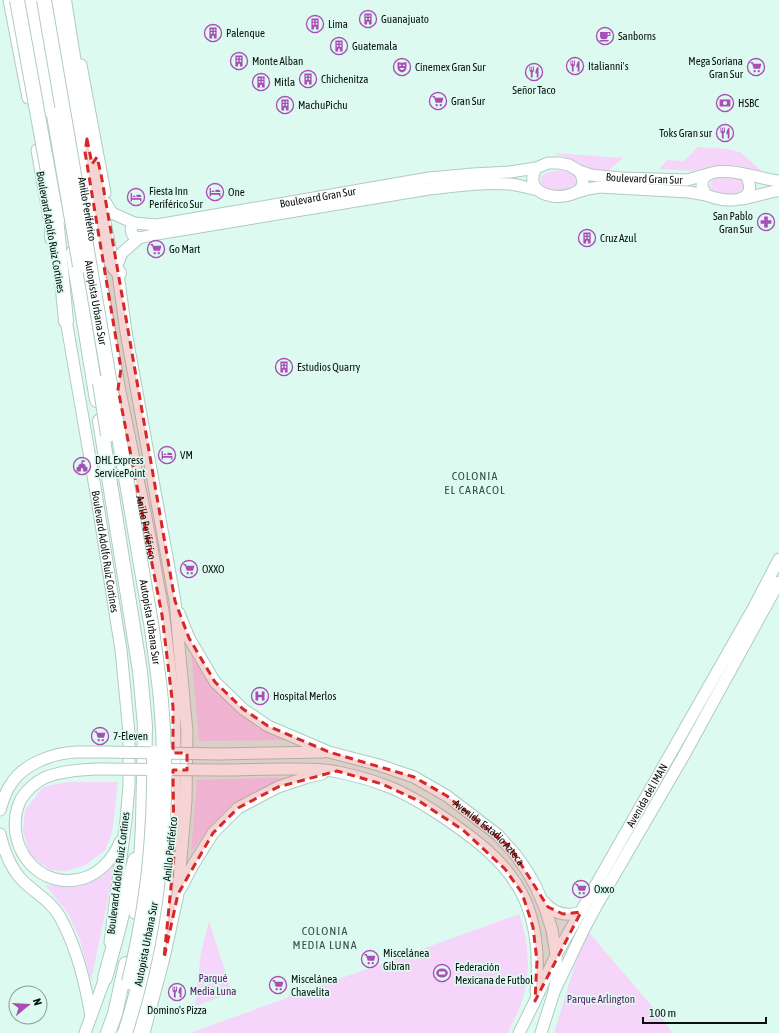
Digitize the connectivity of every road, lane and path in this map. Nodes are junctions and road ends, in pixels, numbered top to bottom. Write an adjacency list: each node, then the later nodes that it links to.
1 (9, 0): 26 (main road, Boulevard Adolfo Ruiz Cortines)
2 (17, 0): 29 (highway, bridge)
3 (30, 0): 9 (highway, Anillo Periférico)
4 (35, 0): 54 (highway, Autopista Urbana Sur, bridge)
5 (44, 0): 55 (highway, Autopista Urbana Sur, bridge)
6 (52, 0): 30 (highway, Anillo Periférico)
7 (64, 0): 10 (highway)
8 (69, 0): 11 (main road)
9 (42, 63): 26 (highway); 40 (highway, Anillo Periférico)
10 (86, 136): 11 (highway); 24 (highway)
11 (95, 160): 23 (main road); 24 (highway)
12 (536, 168): 13 (main road); 17 (main road); 22 (main road, Boulevard Gran Sur)
13 (579, 171): 14 (main road, Boulevard Gran Sur); 18 (main road)
14 (708, 174): 15 (main road); 20 (main road)
15 (746, 175): 16 (main road); 21 (main road)
16 (779, 181)
17 (537, 190): 18 (main road); 22 (main road, Boulevard Gran Sur)
18 (578, 192): 20 (main road, Boulevard Gran Sur)
19 (779, 192): 21 (main road)
20 (706, 196): 21 (main road)
21 (743, 199)
22 (320, 202): 25 (main road, Boulevard Gran Sur); 27 (main road, Boulevard Gran Sur)
23 (106, 203): 25 (main road, Boulevard Gran Sur); 28 (main road)
24 (100, 222): 28 (highway); 30 (highway)
25 (134, 224): 27 (main road)
26 (52, 238): 29 (main road, Boulevard Adolfo Ruiz Cortines)
27 (139, 238): 28 (main road, Boulevard Gran Sur)
28 (118, 269): 33 (main road)
29 (66, 321): 39 (main road, Boulevard Adolfo Ruiz Cortines)
30 (118, 389): 37 (highway, Anillo Periférico)
31 (779, 559): 45 (main road, Avenida del IMAN)
32 (779, 582): 49 (main road, Avenida del IMAN)
33 (175, 602): 34 (main road); 43 (main road)
34 (329, 752): 36 (main road, bridge); 38 (main road, Avenida Estadio Azteca)
35 (337, 772): 39 (main road, bridge); 41 (main road, Avenida Estadio Azteca); 43 (main road)
36 (0, 810)
37 (174, 812): 47 (highway); 56 (highway, Anillo Periférico)
38 (473, 815): 41 (main road); 44 (main road, Avenida Estadio Azteca)
39 (126, 820): 48 (main road, Boulevard Adolfo Ruiz Cortines)
40 (143, 825): 48 (highway); 53 (highway, Anillo Periférico)
41 (462, 830): 50 (main road, Avenida Estadio Azteca)
42 (0, 834): 51 (main road)
43 (178, 894): 47 (main road)
44 (542, 899): 45 (main road); 46 (main road, Avenida Estadio Azteca)
45 (581, 912): 46 (main road, Avenida del IMAN)
46 (556, 955): 49 (main road, Avenida Estadio Azteca); 50 (main road, Avenida del IMAN)
47 (164, 958): 57 (main road)
48 (105, 978): 51 (main road, Boulevard Adolfo Ruiz Cortines)
49 (554, 992): 59 (main road, Avenida del IMAN)
50 (535, 1001): 58 (main road, Avenida del IMAN)
51 (91, 1018): 52 (main road, Boulevard Adolfo Ruiz Cortines)
52 (85, 1033)
53 (108, 1033)
54 (116, 1033)
55 (125, 1033)
56 (133, 1033)
57 (144, 1033)
58 (519, 1033)
59 (541, 1033)

